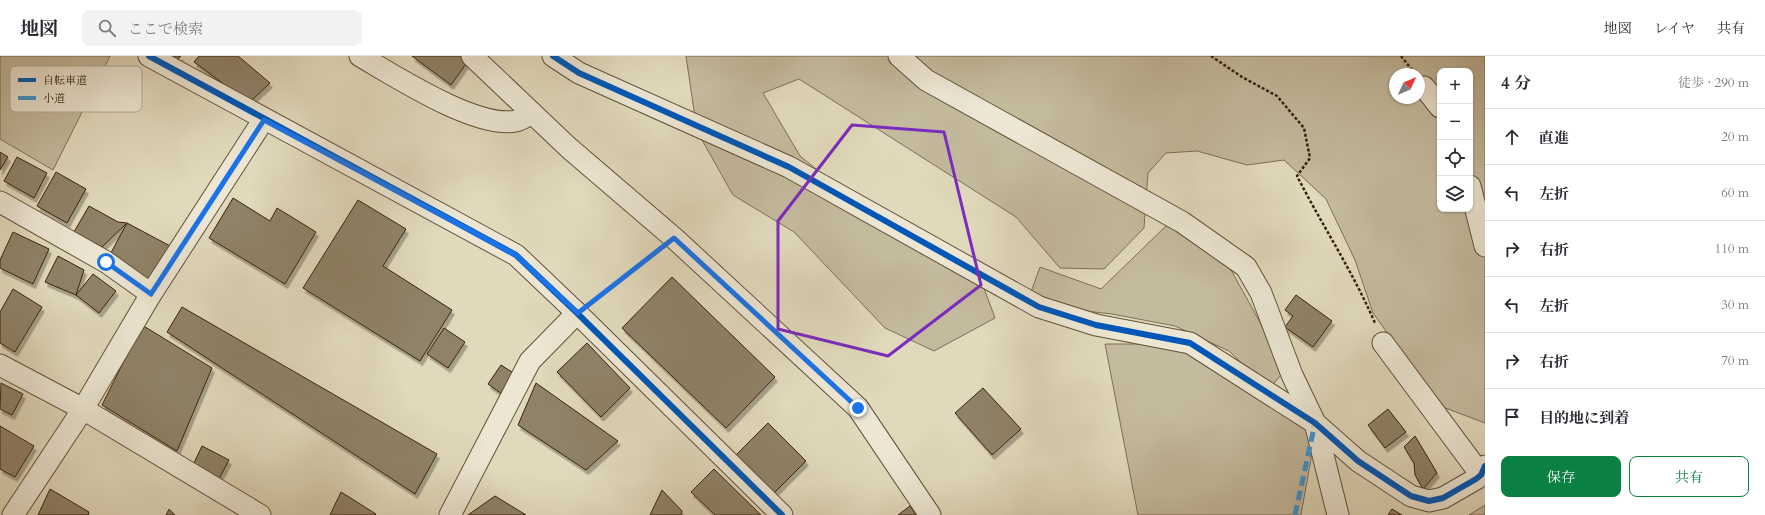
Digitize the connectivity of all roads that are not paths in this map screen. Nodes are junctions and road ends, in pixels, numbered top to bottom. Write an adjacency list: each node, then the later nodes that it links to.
1 (149, 56): 9 (street)
2 (360, 56): 8 (street)
3 (472, 56): 8 (street)
4 (553, 56): 18 (street)
5 (899, 56): 18 (street)
6 (1425, 88): 7 (street)
7 (1438, 104)
8 (532, 113): 24 (street)
9 (264, 120): 13 (street); 14 (street)
10 (1473, 198): 12 (street)
11 (0, 202): 13 (street)
12 (1485, 246)
13 (151, 294): 17 (street)
14 (578, 313): 22 (street); 23 (street)
15 (1383, 343): 19 (street)
16 (0, 365): 17 (street)
17 (83, 410): 20 (street); 21 (street)
18 (1315, 423): 19 (street); 25 (street)
19 (1483, 470)
20 (13, 515)
21 (260, 515)
22 (450, 515)
23 (782, 515)
24 (930, 515)
25 (1338, 515)

